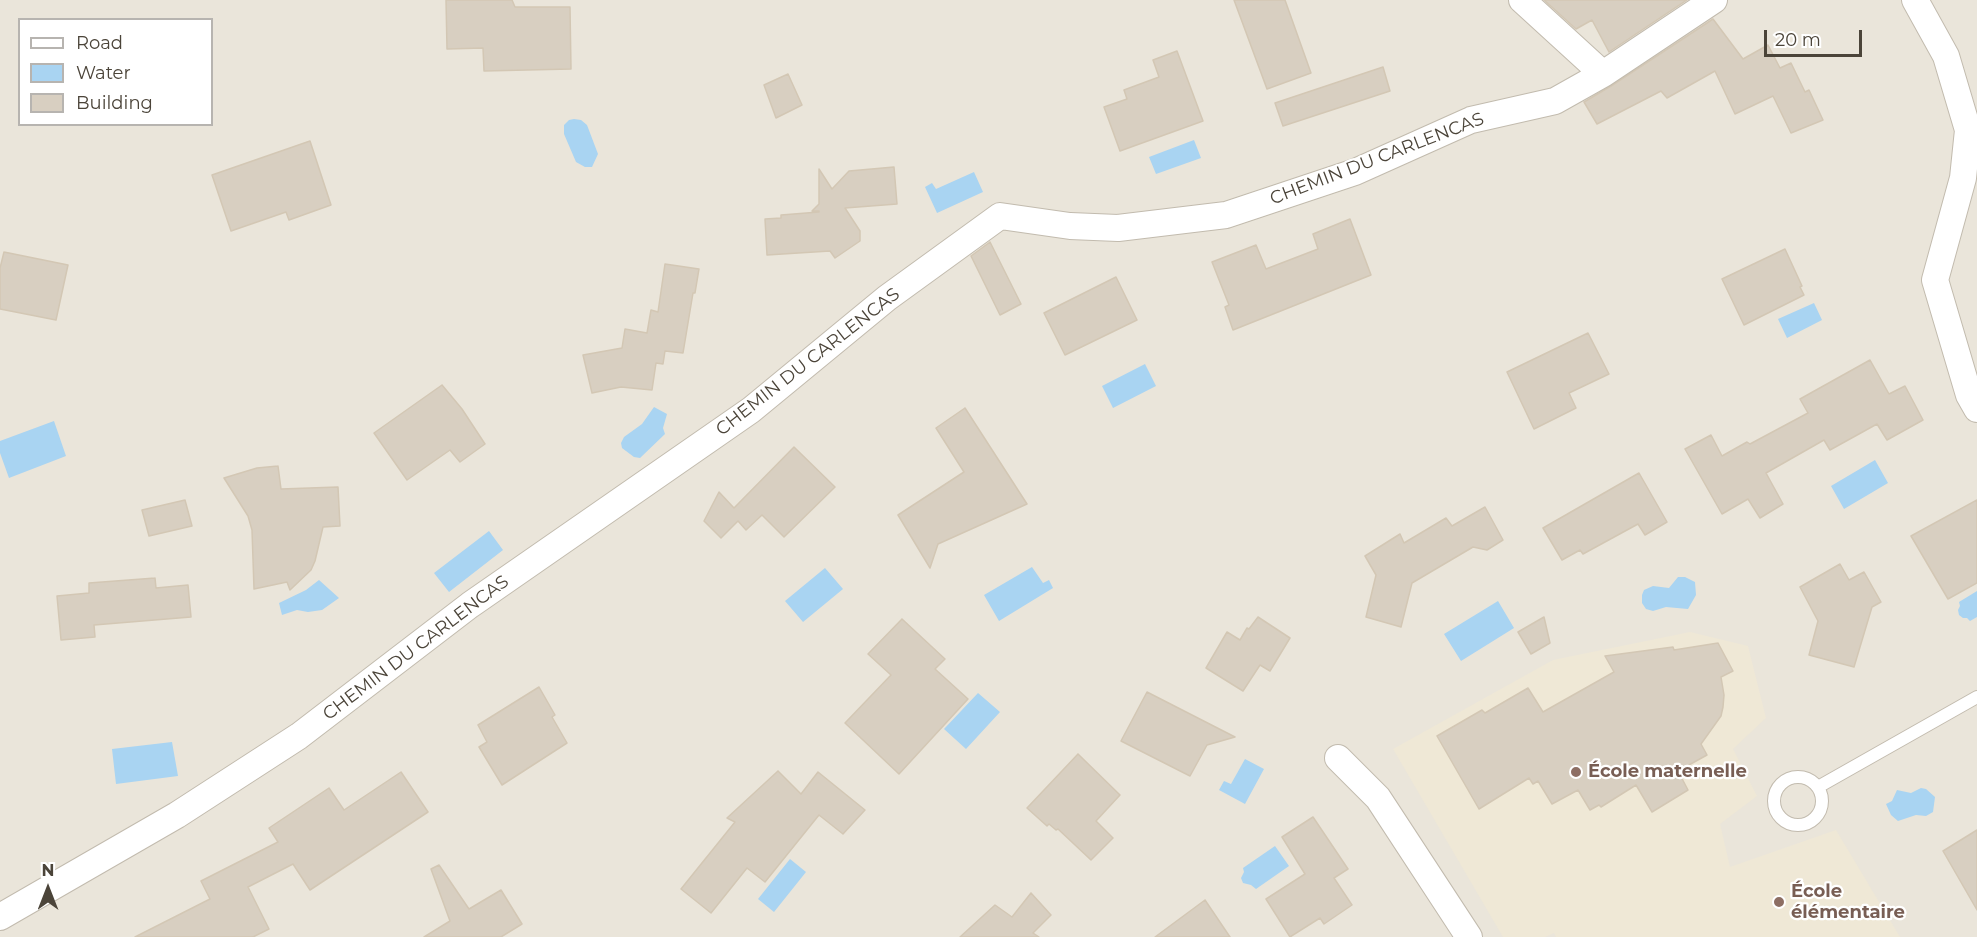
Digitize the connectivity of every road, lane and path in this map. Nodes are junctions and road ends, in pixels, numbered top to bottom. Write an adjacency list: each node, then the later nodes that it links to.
1 (1522, 0): 4 (street)
2 (1713, 0): 4 (street, CHEMIN DU CARLENCAS)
3 (1915, 0): 5 (street)
4 (1604, 74): 10 (street, CHEMIN DU CARLENCAS)
5 (1973, 124): 6 (street)
6 (1974, 400)
7 (1977, 697): 9 (lane)
8 (1338, 758): 11 (street)
9 (1818, 787): 9 (lane)
10 (0, 917)
11 (1469, 937)

